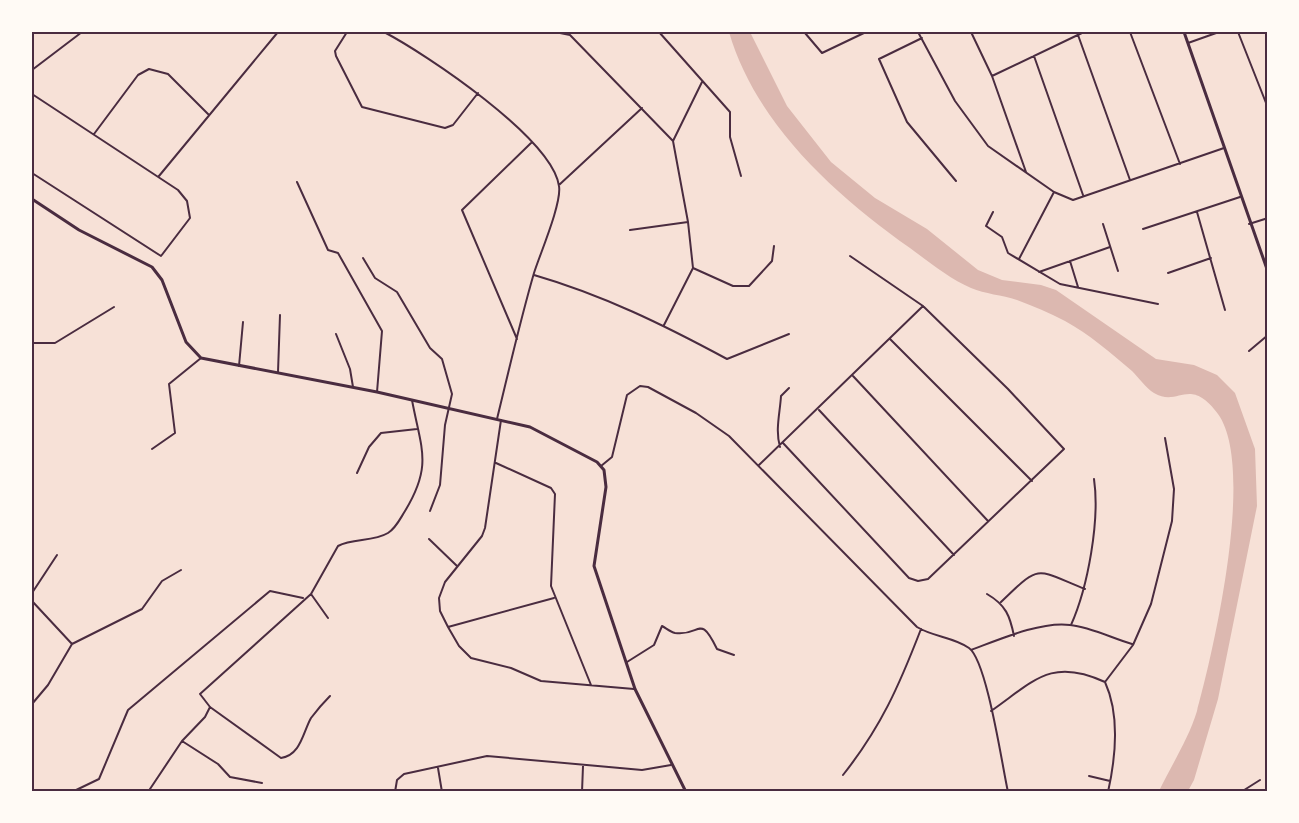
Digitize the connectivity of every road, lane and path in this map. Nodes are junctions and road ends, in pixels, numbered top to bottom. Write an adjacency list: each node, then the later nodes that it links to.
1 (82, 32): 20 (street)
2 (278, 32): 27 (street)
3 (347, 32): 23 (street)
4 (384, 32): 23 (street)
5 (555, 32): 25 (street)
6 (660, 32): 22 (street)
7 (798, 32): 8 (street)
8 (866, 32)
9 (918, 32): 17 (street)
10 (974, 32): 21 (street)
11 (1084, 32): 16 (street)
12 (1131, 32): 32 (street)
13 (1184, 32): 18 (street)
14 (1219, 32): 18 (street)
15 (1238, 32): 26 (street)
16 (1078, 35): 19 (street); 37 (street)
17 (922, 38): 33 (street); 38 (street)
18 (1188, 43): 31 (street)
19 (1034, 56): 21 (street); 42 (street)
20 (32, 70)
21 (992, 76): 33 (street)
22 (702, 82): 29 (street); 36 (street)
23 (478, 93): 30 (street)
24 (32, 94): 28 (street)
25 (642, 108): 29 (street); 40 (street)
26 (1268, 108)
27 (208, 114): 28 (street); 35 (street)
28 (94, 134): 35 (street)
29 (673, 141): 48 (street)
30 (531, 143): 40 (street); 77 (street)
31 (1224, 148): 32 (street); 43 (street)
32 (1179, 164): 37 (street)
33 (1026, 172): 41 (street)
34 (32, 173): 35 (street)
35 (159, 176)
36 (741, 176)
37 (1130, 180): 42 (street)
38 (956, 181)
39 (297, 182): 87 (street)
40 (559, 185): 65 (street)
41 (1054, 192): 42 (street); 58 (street)
42 (1083, 196)
43 (1240, 197): 46 (street); 50 (street)
44 (32, 199): 81 (street)
45 (993, 212): 58 (street)
46 (1197, 212): 51 (street); 57 (street)
47 (1268, 218): 50 (street)
48 (688, 222): 52 (street); 60 (street)
49 (1103, 224): 54 (street)
50 (1249, 224): 63 (street)
51 (1143, 229)
52 (630, 230)
53 (774, 246): 60 (street)
54 (1110, 247): 59 (street); 61 (street)
55 (850, 256): 68 (street)
56 (363, 258): 89 (street)
57 (1211, 258): 64 (street); 70 (street)
58 (1018, 259): 62 (street)
59 (1070, 261): 62 (street); 66 (street)
60 (693, 268): 73 (street)
61 (1118, 271)
62 (1039, 272): 66 (street)
63 (1268, 272)
64 (1168, 273)
65 (534, 275): 73 (street); 77 (street)
66 (1078, 288): 67 (street)
67 (1158, 304)
68 (923, 306): 78 (street); 103 (street)
69 (114, 307): 79 (street)
70 (1226, 310)
71 (280, 315): 83 (street)
72 (243, 322): 82 (street)
73 (664, 325): 75 (street)
74 (336, 334): 85 (street)
75 (789, 334)
76 (1268, 335): 80 (street)
77 (517, 339): 91 (street)
78 (890, 339): 84 (street); 103 (street)
79 (32, 343)
80 (1249, 351)
81 (201, 358): 82 (street); 97 (street)
82 (239, 366): 83 (street)
83 (278, 372): 85 (street)
84 (853, 376): 90 (street); 105 (street)
85 (352, 387): 87 (street)
86 (789, 388): 96 (street)
87 (378, 392): 88 (street)
88 (412, 400): 89 (street); 93 (street)
89 (448, 408): 91 (street); 104 (street)
90 (819, 410): 95 (street); 108 (street)
91 (496, 419): 92 (street)
92 (501, 420): 98 (street); 100 (street)
93 (417, 429): 101 (street); 113 (street)
94 (1166, 438): 125 (street)
95 (783, 443): 96 (street); 108 (street)
96 (780, 447): 99 (street)
97 (153, 449)
98 (495, 462): 109 (street); 115 (street)
99 (759, 465): 100 (street); 122 (street)
100 (601, 466): 128 (street)
101 (357, 473)
102 (1094, 479): 111 (street)
103 (1032, 481): 105 (street)
104 (430, 511)
105 (989, 522): 108 (street)
106 (429, 538): 109 (street)
107 (57, 555): 112 (street)
108 (954, 555)
109 (457, 566): 121 (street)
110 (181, 570): 124 (street)
111 (1085, 589): 118 (street); 120 (street)
112 (32, 593)
113 (311, 594): 116 (street); 119 (street)
114 (987, 594): 118 (street)
115 (554, 597): 121 (street); 130 (street)
116 (304, 598): 134 (street); 145 (street)
117 (32, 601): 124 (street)
118 (1001, 602): 123 (street)
119 (328, 618)
120 (1071, 625): 123 (street); 125 (street)
121 (448, 627): 130 (street)
122 (921, 629): 126 (street); 140 (street)
123 (1014, 636): 126 (street)
124 (72, 644): 133 (street)
125 (1133, 645): 129 (street)
126 (971, 650): 135 (street)
127 (734, 655): 128 (street)
128 (627, 662): 131 (street)
129 (1105, 682): 135 (street); 143 (street)
130 (591, 685): 131 (street)
131 (635, 689): 137 (street)
132 (330, 696): 134 (street)
133 (32, 704)
134 (210, 707): 136 (street)
135 (991, 711): 151 (street)
136 (182, 741): 144 (street); 146 (street)
137 (672, 765): 138 (street); 150 (street)
138 (583, 766): 139 (street); 149 (street)
139 (438, 768): 147 (street); 148 (street)
140 (843, 775)
141 (1089, 776): 143 (street)
142 (1260, 780): 153 (street)
143 (1110, 781): 152 (street)
144 (262, 783)
145 (74, 791)
146 (148, 792)
147 (395, 792)
148 (442, 792)
149 (582, 792)
150 (686, 792)
151 (1008, 792)
152 (1108, 792)
153 (1241, 792)

